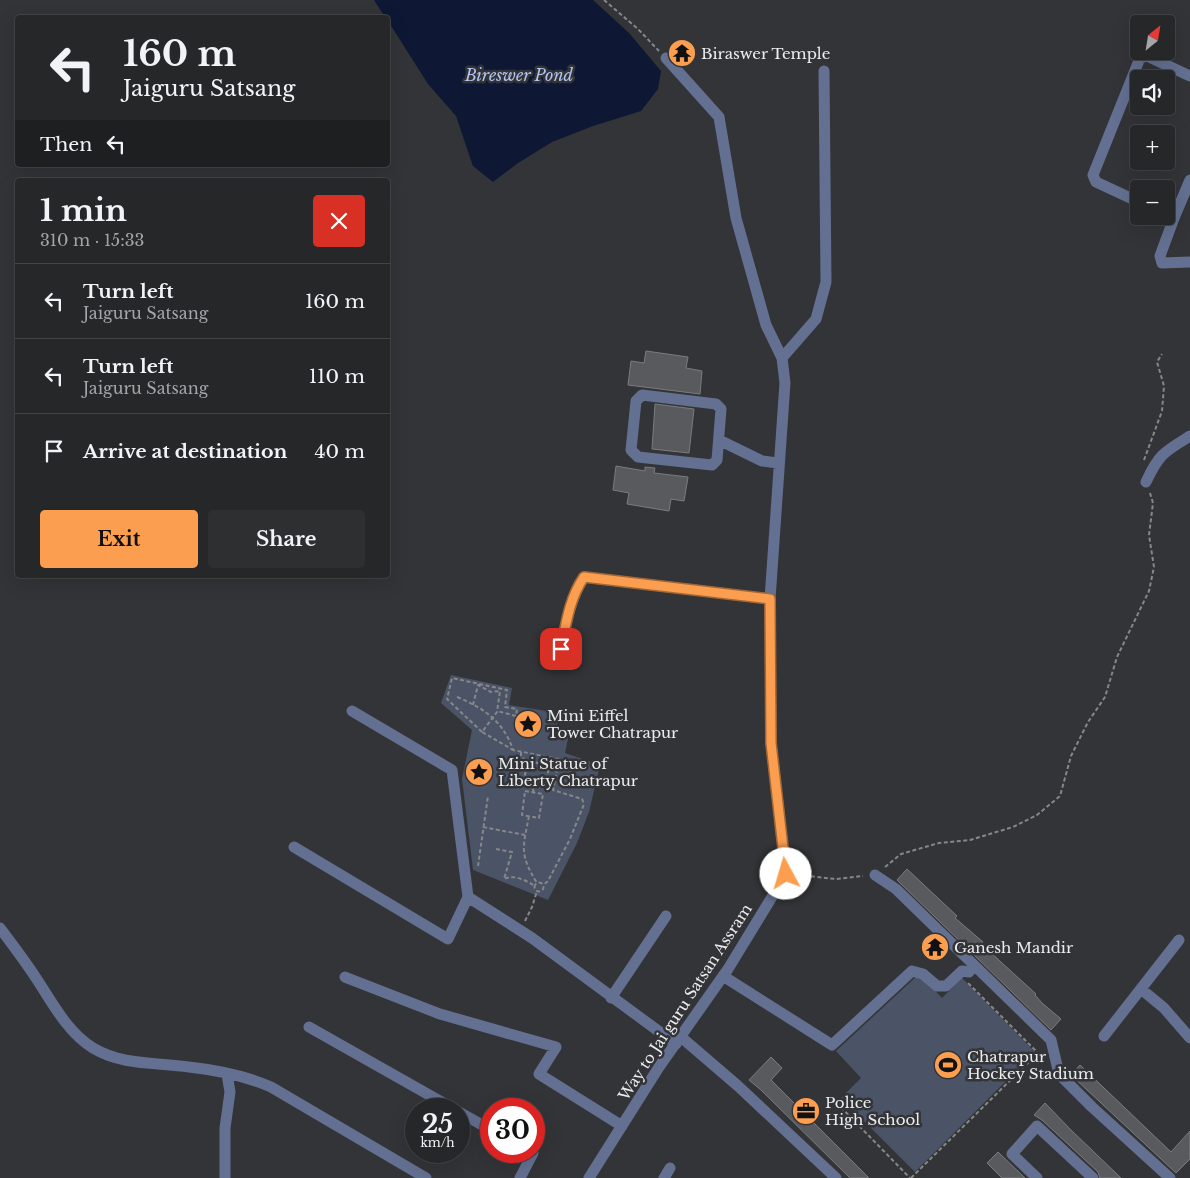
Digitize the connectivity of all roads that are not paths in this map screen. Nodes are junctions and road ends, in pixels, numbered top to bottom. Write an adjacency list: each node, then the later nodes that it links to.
1 (666, 58): 9 (street)
2 (824, 70): 9 (street)
3 (1190, 76): 5 (street)
4 (1190, 180): 6 (street)
5 (1130, 198)
6 (1175, 207)
7 (1168, 225): 8 (street)
8 (1190, 262)
9 (782, 358): 12 (street)
10 (1190, 436): 13 (street)
11 (719, 440): 11 (street); 12 (street)
12 (778, 463): 14 (street)
13 (1146, 482)
14 (770, 599): 15 (street); 24 (street, Way to Jai guru Satsan Assram)
15 (561, 649)
16 (352, 711): 19 (street)
17 (294, 847): 19 (street)
18 (875, 875): 43 (street)
19 (468, 897): 27 (street)
20 (666, 916): 27 (street)
21 (0, 928): 32 (street)
22 (1179, 940): 26 (street)
23 (964, 973): 24 (street)
24 (723, 976): 31 (street, Way to Jai guru Satsan Assram)
25 (345, 977): 34 (street)
26 (1141, 989): 29 (street); 30 (street)
27 (611, 998): 31 (street)
28 (309, 1027): 33 (street)
29 (1104, 1036)
30 (1190, 1038)
31 (678, 1041): 34 (street, Way to Jai guru Satsan Assram); 36 (street)
32 (227, 1074): 38 (street); 39 (street)
33 (435, 1098)
34 (622, 1126): 37 (street, Way to Jai guru Satsan Assram)
35 (528, 1163): 40 (street)
36 (829, 1176)
37 (592, 1177)
38 (225, 1178)
39 (426, 1178)
40 (520, 1178)
41 (1037, 1178): 42 (street)
42 (1093, 1178)
43 (1170, 1178)

